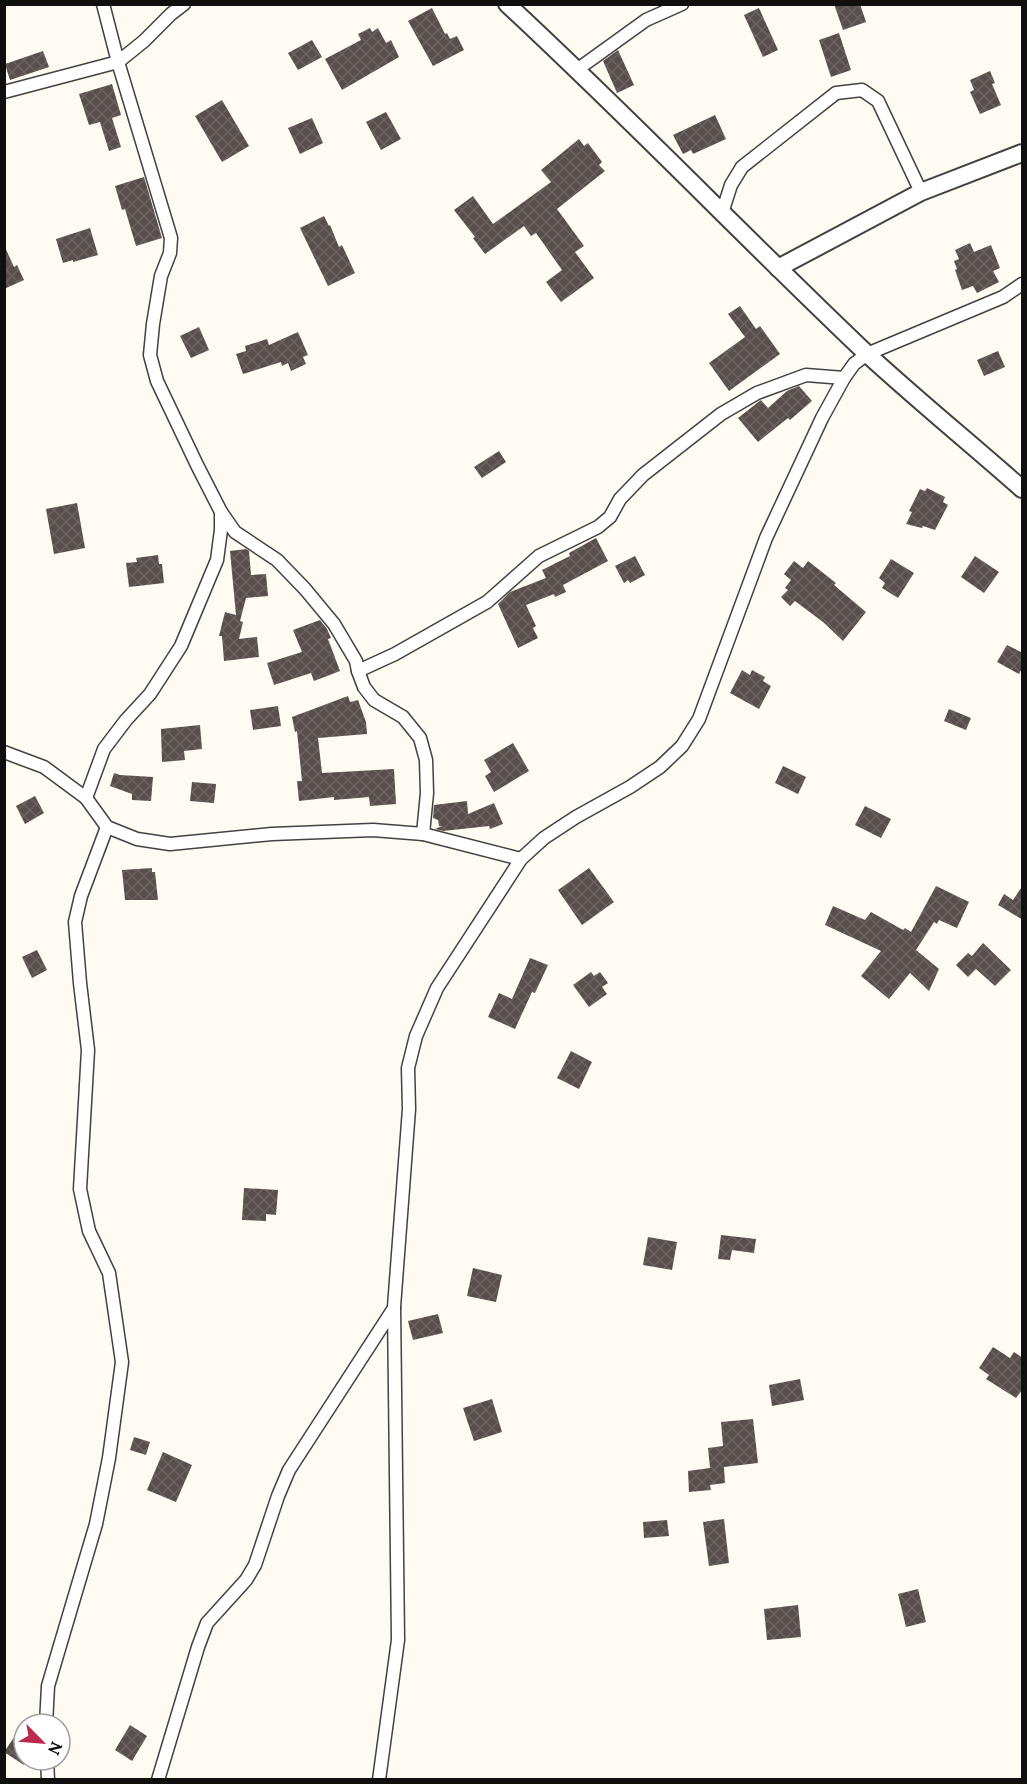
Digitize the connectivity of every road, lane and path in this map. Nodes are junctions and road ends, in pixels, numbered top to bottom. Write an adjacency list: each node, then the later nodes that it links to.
1 (103, 4): 5 (street)
2 (184, 4): 5 (street)
3 (507, 4): 6 (street)
4 (682, 4): 6 (street)
5 (118, 62): 7 (street); 16 (street)
6 (578, 69): 10 (street)
7 (4, 92)
8 (1023, 153): 9 (street)
9 (921, 192): 10 (street); 11 (street)
10 (722, 213): 11 (street)
11 (778, 268): 13 (street)
12 (1023, 284): 13 (street)
13 (867, 354): 14 (street); 15 (street)
14 (844, 378): 17 (street); 22 (street)
15 (1023, 489)
16 (221, 512): 17 (street); 19 (street)
17 (358, 671): 21 (street)
18 (4, 752): 19 (street)
19 (86, 798): 20 (street)
20 (108, 827): 21 (street); 24 (street)
21 (423, 834): 22 (street)
22 (521, 859): 23 (street)
23 (394, 1307): 25 (street); 26 (street)
24 (47, 1712)
25 (158, 1779)
26 (379, 1779)

